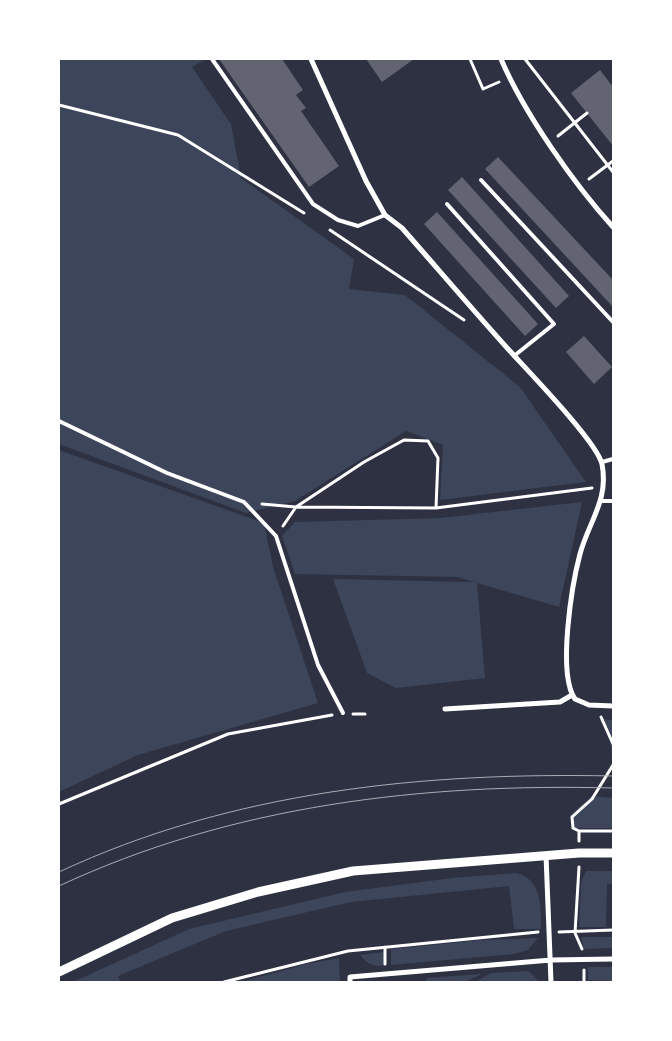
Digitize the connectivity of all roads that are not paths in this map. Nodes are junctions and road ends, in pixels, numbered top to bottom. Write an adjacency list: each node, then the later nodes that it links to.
1 (212, 59): 6 (lane)
2 (312, 59): 6 (street)
3 (501, 59): 7 (street)
4 (482, 180): 8 (lane)
5 (447, 204): 9 (lane)
6 (385, 215): 9 (street)
7 (613, 227)
8 (613, 322)
9 (514, 356): 12 (street)
10 (59, 421): 18 (lane)
11 (613, 459): 12 (lane)
12 (602, 462): 13 (street)
13 (602, 501): 14 (lane); 15 (street)
14 (613, 501)
15 (572, 695): 16 (street); 17 (street)
16 (613, 706)
17 (445, 709)
18 (343, 713)
19 (613, 853): 20 (street)
20 (546, 855): 22 (street); 23 (street)
21 (613, 959): 22 (street)
22 (551, 960): 24 (street); 25 (street)
23 (59, 972)
24 (350, 980)
25 (551, 982)

